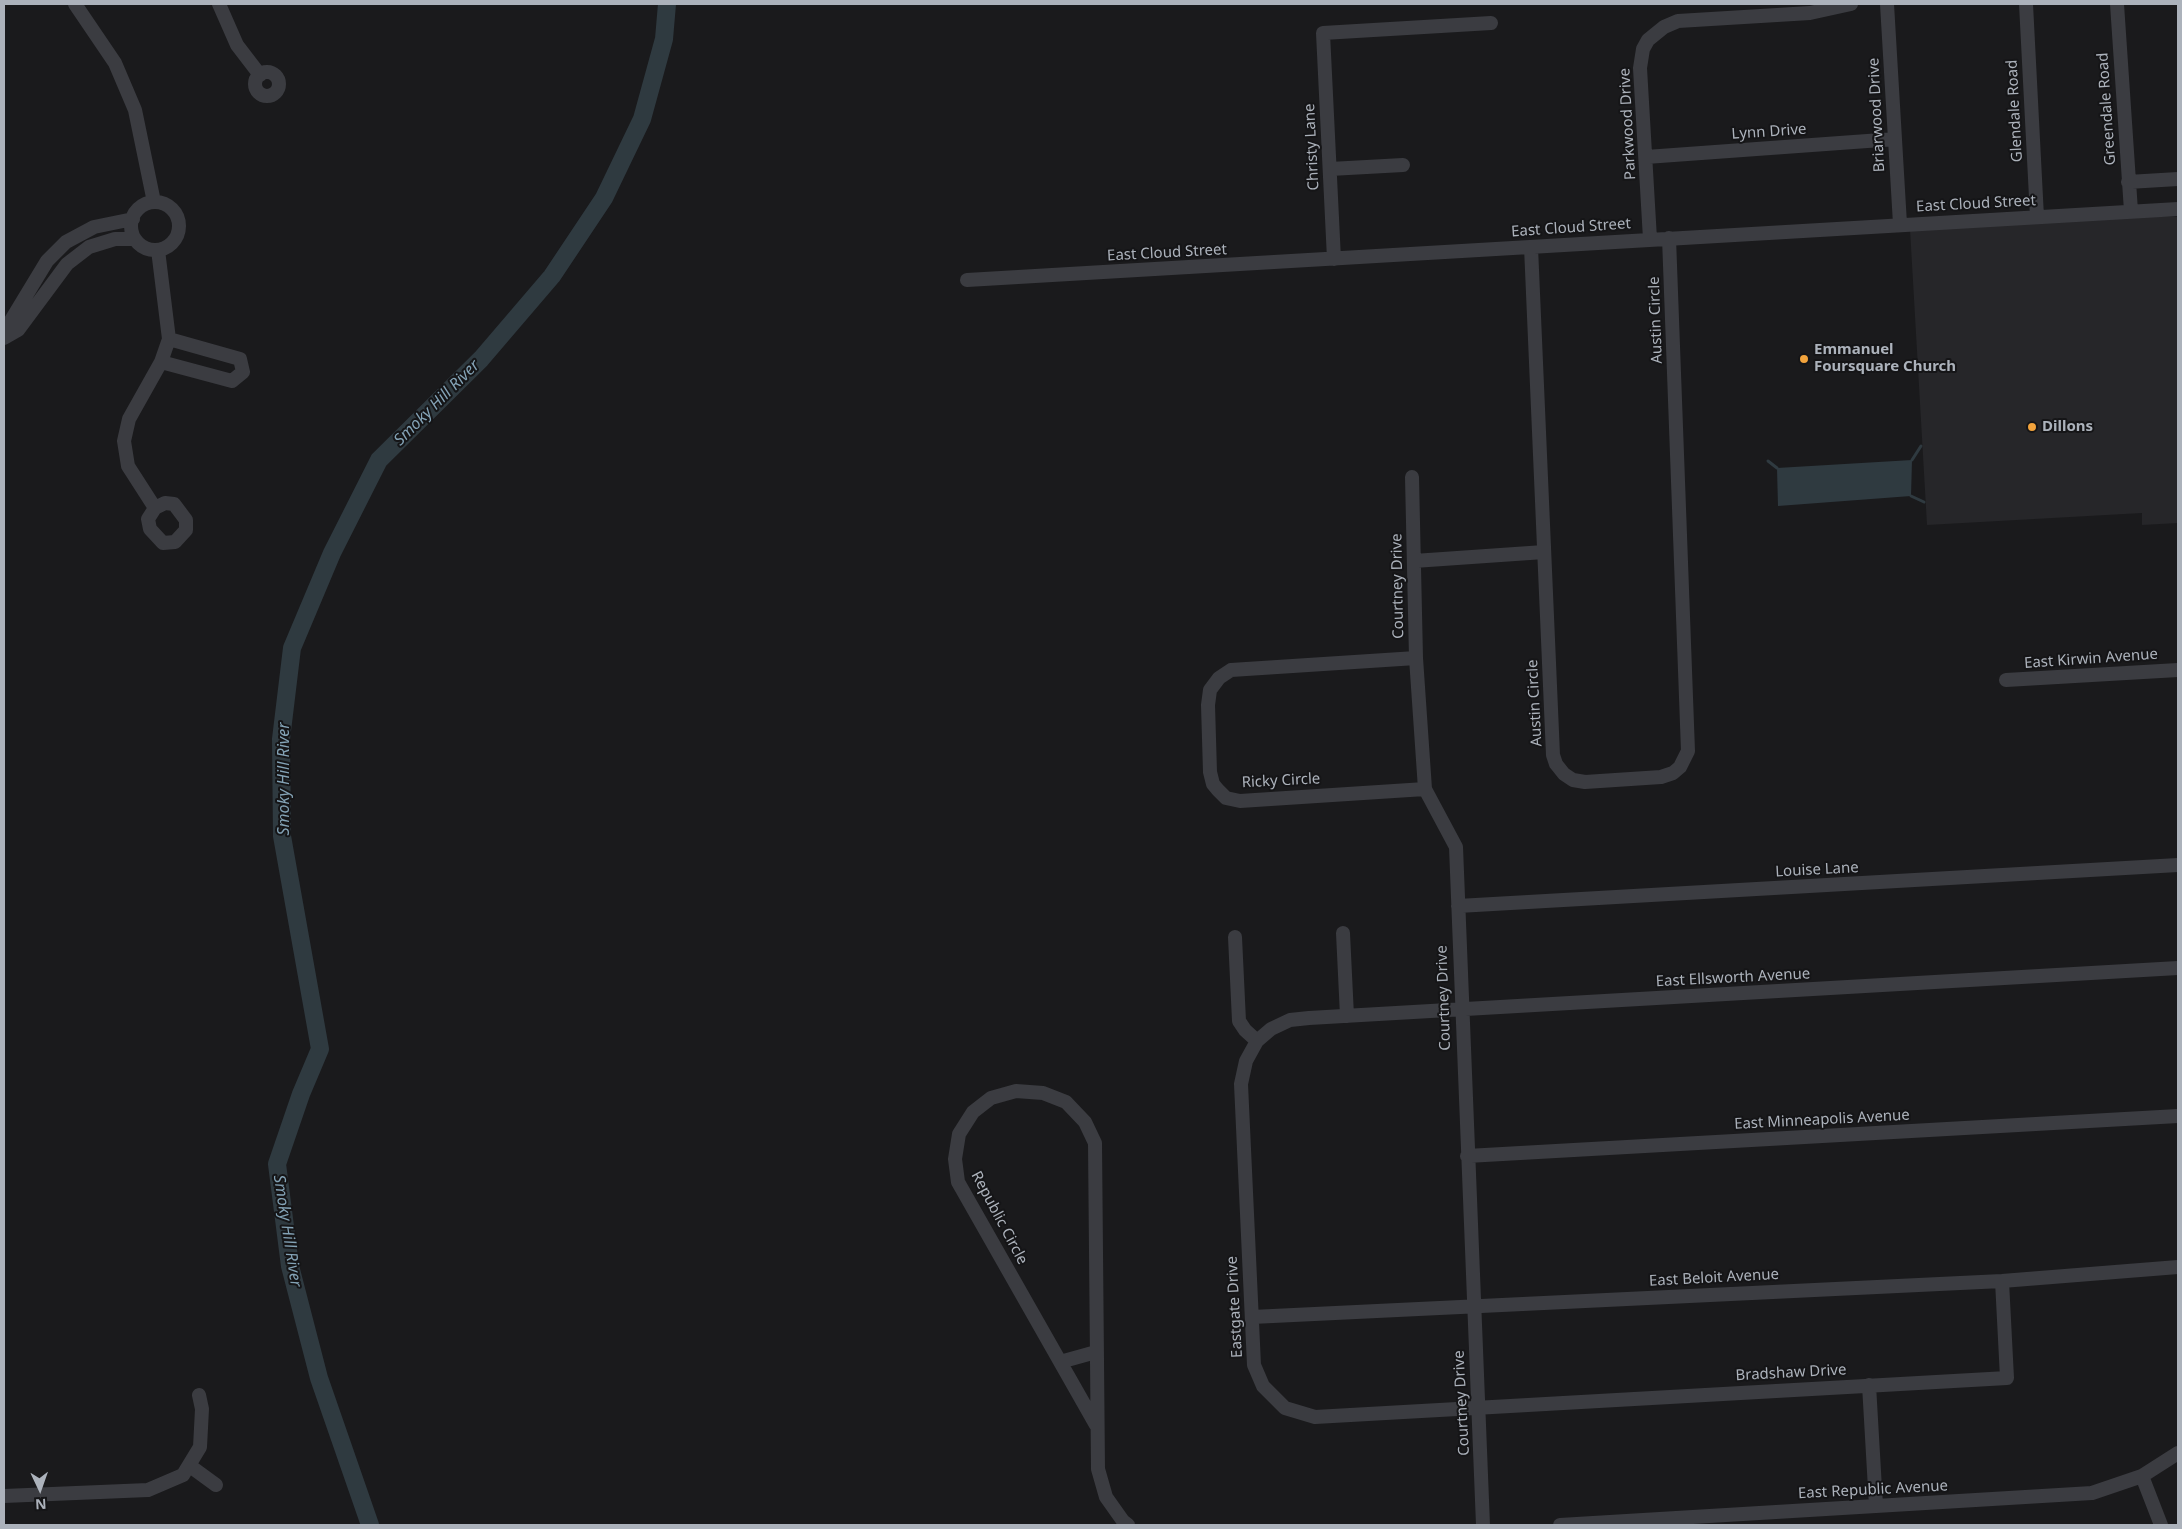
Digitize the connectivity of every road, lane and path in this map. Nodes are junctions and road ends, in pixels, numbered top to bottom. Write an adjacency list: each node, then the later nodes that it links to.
1 (75, 4): 15 (street)
2 (219, 4): 8 (street)
3 (1851, 4): 10 (street, Parkwood Drive)
4 (1887, 4): 9 (street, Briarwood Drive)
5 (2026, 4): 18 (street, Glendale Road)
6 (2117, 4): 14 (street, Greendale Road)
7 (1492, 24): 12 (street, Christy Lane)
8 (260, 75)
9 (1895, 139): 10 (street, Lynn Drive); 20 (street, Briarwood Drive)
10 (1646, 157): 23 (street, Parkwood Drive)
11 (1403, 166): 12 (street)
12 (1330, 169): 26 (street, Christy Lane)
13 (2178, 179): 14 (street)
14 (2128, 182): 17 (street, Greendale Road)
15 (154, 202): 19 (street); 25 (street)
16 (2178, 209): 17 (street, East Cloud Street)
17 (2131, 211): 18 (street, East Cloud Street)
18 (2037, 217): 20 (street, East Cloud Street)
19 (132, 219): 22 (street); 28 (street)
20 (1900, 224): 21 (street, East Cloud Street)
21 (1669, 238): 23 (street, East Cloud Street); 34 (street, Austin Circle)
22 (135, 239): 25 (street); 29 (street)
23 (1650, 239): 24 (street, East Cloud Street)
24 (1531, 247): 26 (street, East Cloud Street); 34 (street, Austin Circle)
25 (158, 250): 30 (street)
26 (1334, 259): 27 (street, East Cloud Street)
27 (967, 280)
28 (4, 332)
29 (4, 338)
30 (168, 339): 31 (street); 31 (street)
31 (161, 362): 33 (street)
32 (1412, 477): 35 (street, Courtney Drive)
33 (155, 508)
34 (1544, 552): 35 (street)
35 (1414, 561): 36 (street, Courtney Drive)
36 (1416, 658): 39 (street, Courtney Drive); 39 (street, Ricky Circle)
37 (2178, 670): 38 (street, East Kirwin Avenue)
38 (2006, 680)
39 (1425, 789): 41 (street, Courtney Drive)
40 (2178, 866): 41 (street, Louise Lane)
41 (1458, 906): 45 (street, Courtney Drive)
42 (1343, 933): 46 (street)
43 (1235, 937): 48 (street)
44 (2178, 968): 45 (street, East Ellsworth Avenue)
45 (1460, 1010): 46 (street, East Ellsworth Avenue); 50 (street, Courtney Drive)
46 (1347, 1016): 47 (street, East Ellsworth Avenue)
47 (1290, 1020): 48 (street, Eastgate Drive)
48 (1257, 1041): 54 (street, Eastgate Drive)
49 (2178, 1116): 50 (street, East Minneapolis Avenue)
50 (1467, 1156): 53 (street, Courtney Drive)
51 (2178, 1267): 52 (street, East Beloit Avenue)
52 (2002, 1281): 53 (street, East Beloit Avenue); 57 (street, Bradshaw Drive)
53 (1474, 1306): 54 (street, East Beloit Avenue); 59 (street, Courtney Drive)
54 (1252, 1317): 59 (street, Eastgate Drive)
55 (1096, 1352): 56 (street); 56 (street, Republic Circle); 60 (street, Republic Circle)
56 (1060, 1362): 60 (street, Republic Circle)
57 (1869, 1385): 59 (street, Bradshaw Drive); 66 (street)
58 (199, 1395): 62 (street)
59 (1479, 1407): 68 (street, Courtney Drive)
60 (1096, 1425): 67 (street, Republic Circle)
61 (2178, 1453): 63 (street, East Republic Avenue)
62 (190, 1466): 64 (street); 65 (street)
63 (2142, 1476): 66 (street, East Republic Avenue); 70 (street)
64 (216, 1485)
65 (4, 1496)
66 (1876, 1506): 69 (street, East Republic Avenue)
67 (1128, 1525)
68 (1483, 1525)
69 (1560, 1525)
70 (2162, 1525)

